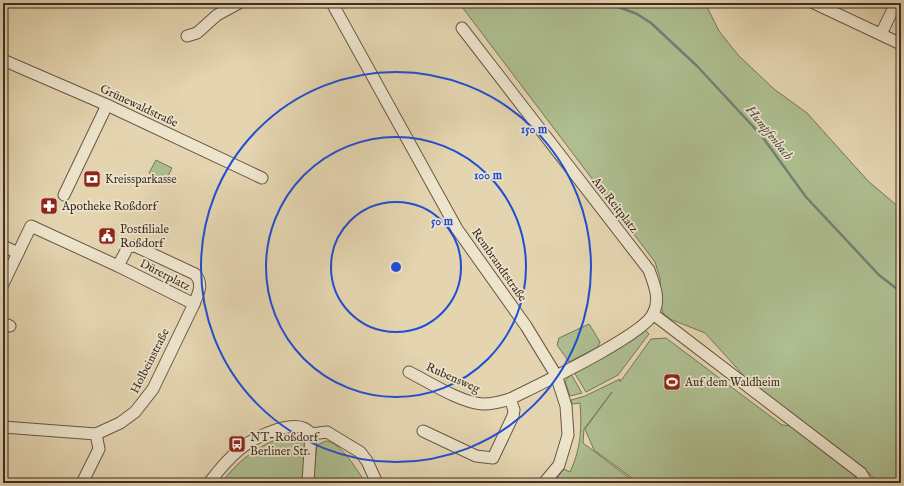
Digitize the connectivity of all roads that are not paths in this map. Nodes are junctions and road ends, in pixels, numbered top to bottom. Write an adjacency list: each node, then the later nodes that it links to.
1 (240, 3): 7 (street)
2 (332, 3): 20 (street, Rembrandtstraße)
3 (814, 3): 6 (street)
4 (896, 3): 6 (street)
5 (462, 28): 18 (street, Am Reitplatz)
6 (881, 34): 8 (street)
7 (187, 36)
8 (901, 44)
9 (3, 60): 10 (street, Grünewaldstraße)
10 (107, 105): 11 (street, Grünewaldstraße); 12 (street)
11 (262, 178)
12 (64, 195)
13 (3, 246): 14 (street)
14 (18, 253): 15 (street, Dürerplatz); 16 (street)
15 (118, 266): 17 (street, Dürerplatz); 17 (street, Dürerplatz)
16 (3, 284)
17 (194, 304): 24 (street, Holbeinstraße)
18 (653, 314): 20 (street); 31 (street)
19 (409, 372): 21 (street, Rubensweg)
20 (556, 375): 21 (street, Rubensweg); 30 (street, Rembrandtstraße)
21 (510, 400): 23 (street)
22 (3, 427): 24 (street, Holbeinstraße)
23 (423, 431)
24 (96, 434): 26 (street)
25 (311, 434): 27 (street); 28 (street); 29 (street)
26 (82, 483)
27 (209, 483)
28 (308, 483)
29 (377, 483)
30 (544, 483)
31 (867, 483)

